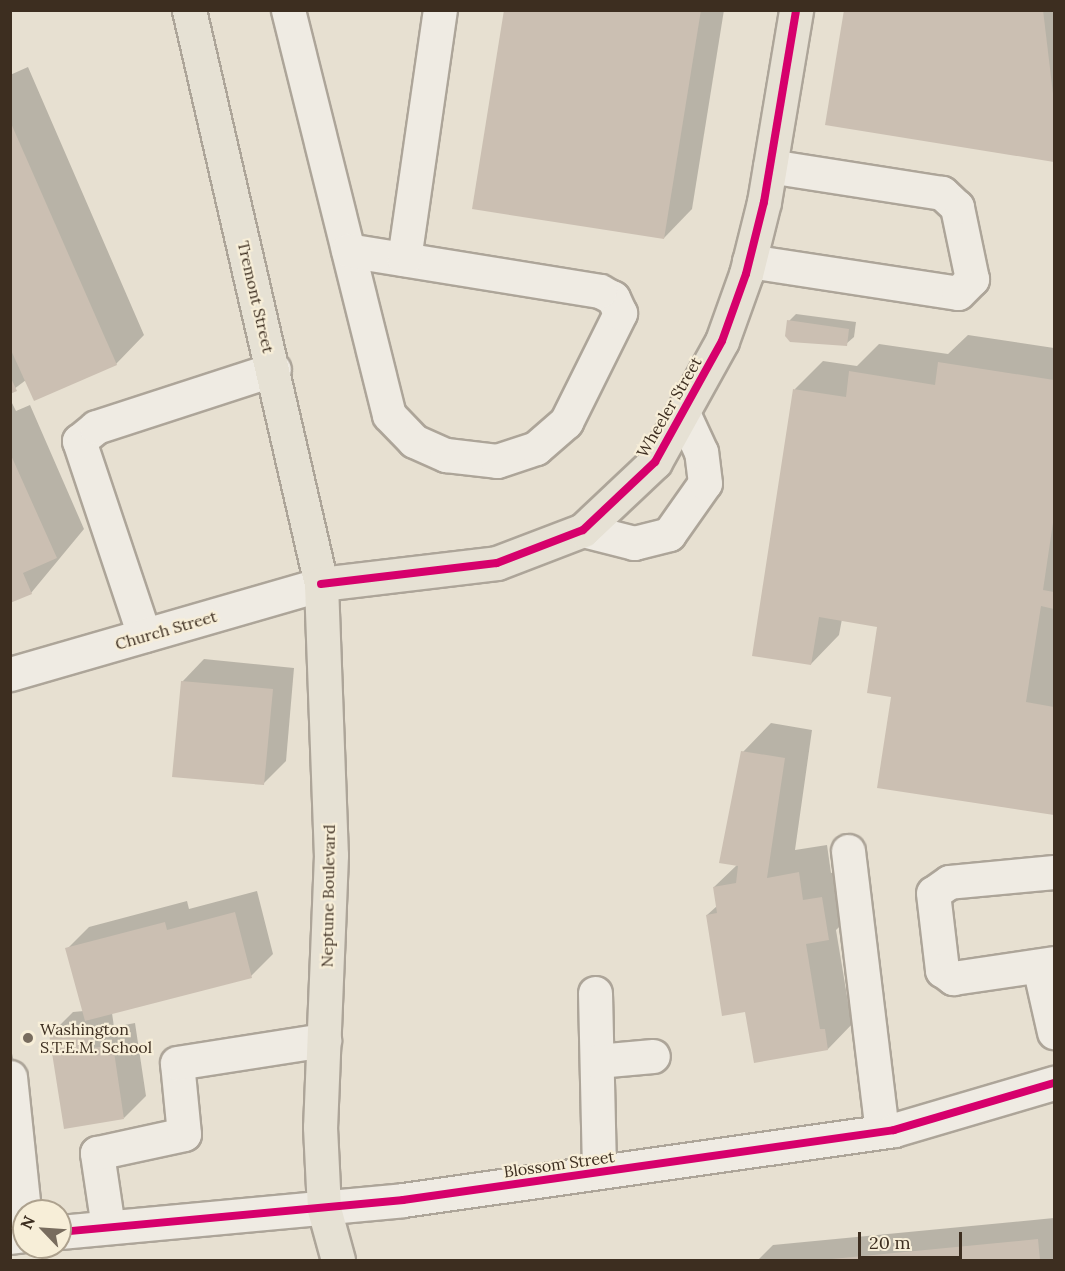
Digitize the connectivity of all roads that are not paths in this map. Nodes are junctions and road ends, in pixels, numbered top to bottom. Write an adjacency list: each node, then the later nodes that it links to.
1 (189, 10): 9 (main road, Tremont Street)
2 (288, 10): 6 (street)
3 (440, 10): 7 (street)
4 (796, 10): 5 (main road, Wheeler Street)
5 (770, 166): 8 (main road, Wheeler Street); 8 (street)
6 (348, 250): 7 (street); 7 (street)
7 (404, 259)
8 (749, 261): 10 (main road, Wheeler Street)
9 (273, 369): 12 (main road, Tremont Street); 13 (street)
10 (683, 413): 11 (main road, Wheeler Street); 11 (street)
11 (584, 530): 12 (main road, Wheeler Street)
12 (321, 584): 13 (street, Church Street); 20 (main road, Neptune Boulevard)
13 (144, 635): 14 (street, Church Street)
14 (10, 674)
15 (848, 851): 25 (street)
16 (1054, 872): 17 (street)
17 (1047, 964): 19 (street)
18 (595, 993): 22 (street)
19 (1054, 1032)
20 (324, 1040): 29 (main road, Neptune Boulevard); 30 (street)
21 (653, 1056): 22 (street)
22 (597, 1061): 27 (street)
23 (10, 1077): 26 (street)
24 (1054, 1083): 25 (street, Blossom Street)
25 (882, 1131): 27 (street, Blossom Street)
26 (16, 1172): 28 (street)
27 (599, 1172): 29 (street, Blossom Street)
28 (22, 1199)
29 (324, 1209): 30 (street, Blossom Street); 32 (main road, Neptune Boulevard); 33 (main road, Neptune Boulevard)
30 (108, 1227): 31 (street, Blossom Street)
31 (72, 1231)
32 (316, 1260)
33 (338, 1260)

